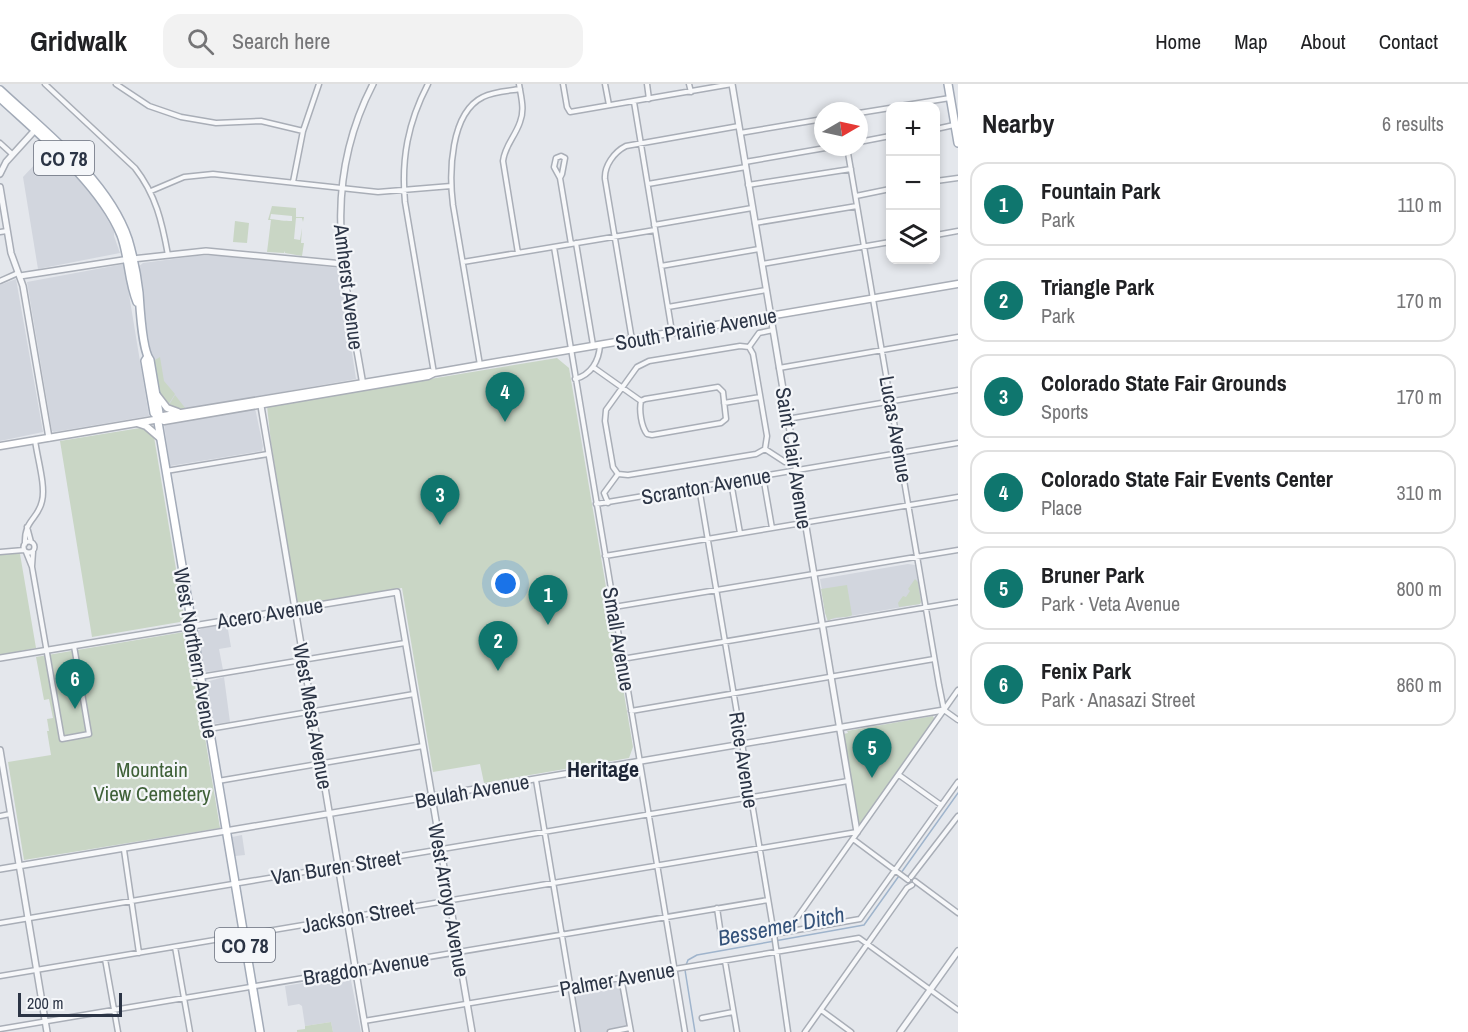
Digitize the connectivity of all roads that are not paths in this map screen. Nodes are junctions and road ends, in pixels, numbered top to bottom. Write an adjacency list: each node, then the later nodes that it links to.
1 (45, 84): 51 (street)
2 (116, 84): 28 (street)
3 (318, 84): 28 (street)
4 (374, 84): 48 (street, Amherst Avenue)
5 (428, 84): 49 (street)
6 (563, 84): 20 (street)
7 (605, 84): 20 (street)
8 (647, 84): 17 (street)
9 (689, 84): 14 (street)
10 (732, 84): 14 (street); 27 (street, Saint Clair Avenue)
11 (948, 84): 16 (main road)
12 (520, 87): 46 (street); 68 (street)
13 (0, 90): 25 (main road, West Northern Avenue / CO 78)
14 (690, 92): 17 (street)
15 (0, 98): 25 (main road, West Northern Avenue / CO 78)
16 (950, 98): 19 (street); 24 (main road)
17 (649, 99): 18 (street)
18 (633, 102): 20 (street); 32 (street)
19 (925, 102)
20 (609, 105)
21 (886, 109): 22 (street)
22 (868, 112)
23 (814, 120): 27 (street)
24 (955, 125): 26 (street); 33 (main road)
25 (37, 128): 35 (street); 70 (main road, West Northern Avenue / CO 78)
26 (940, 128)
27 (739, 130): 32 (street); 37 (street, Saint Clair Avenue)
28 (303, 131): 43 (street)
29 (886, 137): 30 (street)
30 (868, 140)
31 (0, 143): 35 (street)
32 (641, 143): 44 (street); 62 (street)
33 (958, 143)
34 (814, 151): 37 (street)
35 (12, 154): 39 (street)
36 (849, 156): 38 (street, Lucas Avenue)
37 (745, 165): 44 (street); 45 (street, Saint Clair Avenue)
38 (851, 169): 45 (street); 53 (street, Lucas Avenue)
39 (0, 174)
40 (560, 178): 40 (street); 64 (street)
41 (958, 178): 42 (street)
42 (940, 181)
43 (293, 182): 48 (street); 51 (street)
44 (648, 184): 57 (street)
45 (748, 185): 55 (street, Saint Clair Avenue)
46 (451, 186): 49 (street); 71 (street)
47 (0, 187): 52 (street)
48 (341, 187): 49 (street); 72 (street, Amherst Avenue)
49 (404, 190): 94 (street)
50 (886, 190): 53 (street)
51 (151, 191): 69 (street)
52 (0, 193): 58 (street)
53 (855, 196): 54 (street, Lucas Avenue)
54 (857, 206): 56 (street); 66 (street, Lucas Avenue)
55 (752, 208): 56 (street, Saint Clair Avenue); 57 (street)
56 (755, 223): 67 (street, Saint Clair Avenue)
57 (655, 228): 62 (street); 74 (street)
58 (7, 231): 60 (street); 75 (street)
59 (958, 231): 61 (street)
60 (0, 232)
61 (940, 234)
62 (615, 237): 64 (street); 85 (street)
63 (886, 243): 66 (street)
64 (573, 244): 65 (street); 86 (street)
65 (554, 247): 68 (street); 88 (street, Small Avenue)
66 (864, 247): 73 (street); 79 (street, Lucas Avenue)
67 (759, 249): 73 (street, Saint Clair Avenue); 74 (street)
68 (518, 253): 71 (street)
69 (168, 255): 70 (street); 72 (street)
70 (131, 259): 75 (street); 90 (main road, West Northern Avenue / CO 78)
71 (463, 262): 91 (street)
72 (343, 264): 96 (street, Amherst Avenue)
73 (762, 264): 78 (street, Saint Clair Avenue)
74 (661, 266): 80 (street)
75 (19, 275): 76 (street); 109 (street)
76 (0, 281)
77 (958, 284): 79 (main road, South Prairie Avenue)
78 (766, 290): 80 (street); 81 (street, Saint Clair Avenue)
79 (874, 299): 81 (main road, South Prairie Avenue); 89 (street, Lucas Avenue)
80 (668, 307): 83 (street)
81 (771, 316): 82 (street, Saint Clair Avenue); 83 (main road, South Prairie Avenue)
82 (773, 330): 87 (street); 93 (street, Saint Clair Avenue)
83 (672, 333): 85 (main road, South Prairie Avenue)
84 (958, 337): 89 (street)
85 (632, 340): 86 (main road, South Prairie Avenue)
86 (597, 346): 88 (main road, South Prairie Avenue); 92 (street)
87 (749, 347): 97 (street); 100 (street)
88 (571, 350): 91 (main road, South Prairie Avenue); 95 (street, Small Avenue)
89 (882, 350): 93 (street); 103 (street, Lucas Avenue)
90 (147, 358): 99 (main road, West Northern Avenue / CO 78); 106 (main road, West Northern Avenue / CO 78)
91 (480, 365): 94 (main road, South Prairie Avenue)
92 (594, 367): 95 (street); 97 (street)
93 (779, 368): 107 (street, Saint Clair Avenue)
94 (434, 373): 96 (main road, South Prairie Avenue)
95 (575, 379): 126 (street, Small Avenue)
96 (363, 385): 102 (main road, South Prairie Avenue)
97 (622, 387): 101 (street); 122 (street)
98 (958, 390): 103 (street)
99 (156, 392): 105 (main road); 106 (main road, West Northern Avenue / CO 78)
100 (760, 397): 104 (street); 114 (street)
101 (641, 401): 104 (street); 104 (street)
102 (260, 402): 105 (main road, South Prairie Avenue); 106 (main road, South Prairie Avenue); 115 (street, West Mesa Avenue)
103 (891, 402): 107 (street); 116 (street, Lucas Avenue)
104 (724, 403)
105 (182, 412): 106 (main road, South Prairie Avenue)
106 (158, 418): 108 (main road, South Prairie Avenue); 110 (main road, West Northern Avenue / CO 78)
107 (788, 419): 117 (street, Saint Clair Avenue)
108 (137, 423): 109 (main road, South Prairie Avenue); 110 (main road)
109 (49, 438): 111 (main road, South Prairie Avenue)
110 (160, 438): 119 (main road, West Northern Avenue / CO 78)
111 (35, 440): 113 (main road, South Prairie Avenue); 133 (street)
112 (958, 443): 116 (street, Scranton Avenue)
113 (0, 446)
114 (765, 449): 118 (street); 122 (street)
115 (268, 454): 119 (street); 151 (street, West Mesa Avenue)
116 (900, 454): 120 (street, Scranton Avenue); 131 (street, Lucas Avenue)
117 (794, 458): 118 (street); 120 (street, Saint Clair Avenue)
118 (785, 462): 121 (street)
119 (165, 471): 153 (main road, West Northern Avenue / CO 78)
120 (796, 471): 121 (street, Scranton Avenue); 132 (street, Saint Clair Avenue)
121 (785, 473): 123 (street, Scranton Avenue)
122 (618, 474): 127 (street)
123 (764, 476): 124 (street, Scranton Avenue); 134 (street)
124 (732, 482): 125 (street, Scranton Avenue); 135 (street)
125 (699, 487): 129 (street, Scranton Avenue); 136 (street, Rice Avenue)
126 (594, 492): 127 (street); 130 (street, Small Avenue)
127 (604, 493): 129 (street)
128 (958, 497): 131 (street)
129 (608, 503): 130 (street, Scranton Avenue)
130 (596, 504): 142 (street, Small Avenue)
131 (909, 505): 132 (street); 143 (street, Lucas Avenue)
132 (805, 522): 134 (street); 145 (street, Saint Clair Avenue)
133 (26, 526): 137 (street); 138 (street)
134 (772, 528): 135 (street)
135 (740, 533): 136 (street)
136 (707, 539): 142 (street); 146 (street, Rice Avenue)
137 (32, 542): 138 (street); 141 (street)
138 (25, 548): 140 (street); 141 (street); 144 (street)
139 (958, 550): 143 (street)
140 (0, 552)
141 (33, 552): 144 (street)
142 (605, 556): 149 (street, Small Avenue)
143 (918, 557): 145 (street); 150 (street, Lucas Avenue)
144 (32, 567): 157 (street)
145 (813, 573): 146 (street); 152 (street, Saint Clair Avenue)
146 (716, 590): 149 (street); 154 (street, Rice Avenue)
147 (397, 591): 151 (street, Acero Avenue); 155 (street, West Arroyo Avenue)
148 (958, 602): 150 (street)
149 (614, 607): 159 (street, Small Avenue)
150 (926, 608): 152 (street); 160 (street, Lucas Avenue)
151 (295, 609): 153 (street, Acero Avenue); 161 (street, West Mesa Avenue)
152 (823, 625): 154 (street); 163 (street, Saint Clair Avenue)
153 (191, 626): 156 (street, Acero Avenue); 162 (main road, West Northern Avenue / CO 78)
154 (724, 641): 159 (street); 165 (street, Rice Avenue)
155 (406, 642): 161 (street); 166 (street, West Arroyo Avenue)
156 (74, 645): 157 (street, Acero Avenue); 157 (street)
157 (46, 650): 158 (street, Acero Avenue)
158 (0, 658)
159 (622, 659): 168 (street, Small Avenue)
160 (934, 659): 163 (street); 167 (street, Lucas Avenue)
161 (303, 661): 162 (street); 169 (street, West Mesa Avenue)
162 (200, 677): 171 (main road, West Northern Avenue / CO 78)
163 (831, 677): 165 (street); 172 (street, Saint Clair Avenue)
164 (958, 690): 167 (street)
165 (733, 693): 168 (street); 173 (street, Rice Avenue)
166 (415, 694): 169 (street); 174 (street, West Arroyo Avenue)
167 (944, 710): 170 (street); 172 (street, Beulah Avenue); 179 (street)
168 (631, 711): 176 (street, Small Avenue)
169 (312, 712): 171 (street); 178 (street, West Mesa Avenue)
170 (958, 720)
171 (208, 729): 181 (main road, West Northern Avenue / CO 78)
172 (840, 729): 173 (street, Beulah Avenue); 182 (street, Saint Clair Avenue)
173 (742, 745): 176 (street, Beulah Avenue); 184 (street, Rice Avenue)
174 (423, 746): 178 (street); 185 (street, West Arroyo Avenue)
175 (0, 750): 177 (street)
176 (639, 762): 180 (street, Beulah Avenue); 188 (street, Small Avenue)
177 (1, 764): 187 (street)
178 (321, 764): 181 (street); 189 (street, West Mesa Avenue)
179 (899, 775): 186 (street); 194 (street)
180 (536, 780): 185 (street, Beulah Avenue); 193 (street)
181 (218, 781): 192 (main road, West Northern Avenue / CO 78)
182 (849, 781): 184 (street, Van Buren Street); 194 (street, Saint Clair Avenue)
183 (958, 782): 186 (street)
184 (750, 796): 188 (street, Van Buren Street); 196 (street, Rice Avenue)
185 (432, 798): 189 (street, Beulah Avenue); 197 (street, West Arroyo Avenue)
186 (941, 805): 203 (street)
187 (11, 814): 190 (street); 200 (street)
188 (648, 814): 193 (street, Van Buren Street); 199 (street, Small Avenue)
189 (329, 815): 192 (street, Beulah Avenue); 201 (street, West Mesa Avenue)
190 (0, 816)
191 (958, 816): 204 (street)
192 (226, 832): 198 (street, Beulah Avenue); 206 (main road, West Northern Avenue / CO 78)
193 (544, 832): 197 (street, Van Buren Street); 205 (street)
194 (857, 832): 195 (street); 196 (street, Jackson Street)
195 (853, 839): 203 (street); 216 (street)
196 (758, 848): 199 (street, Jackson Street); 209 (street, Rice Avenue)
197 (441, 849): 201 (street, Van Buren Street); 208 (street, West Arroyo Avenue)
198 (124, 850): 200 (street, Beulah Avenue); 207 (street)
199 (657, 865): 205 (street, Jackson Street); 212 (street, Small Avenue)
200 (20, 866): 202 (street, Beulah Avenue); 214 (street)
201 (338, 867): 206 (street, Van Buren Street); 213 (street, West Mesa Avenue)
202 (0, 869)
203 (897, 871): 204 (street); 216 (street)
204 (911, 880): 211 (street); 221 (street)
205 (553, 883): 208 (street, Jackson Street); 218 (street)
206 (235, 884): 207 (street, Van Buren Street); 219 (main road, West Northern Avenue / CO 78)
207 (132, 900): 214 (street, Van Buren Street); 225 (street)
208 (449, 900): 213 (street, Jackson Street); 226 (street, West Arroyo Avenue)
209 (768, 900): 210 (street, Bragdon Avenue); 217 (street, Rice Avenue)
210 (717, 908): 212 (street, Bragdon Avenue); 220 (street)
211 (958, 913)
212 (665, 917): 218 (street, Bragdon Avenue); 230 (street, Small Avenue)
213 (346, 918): 219 (street, Jackson Street); 231 (street, West Mesa Avenue)
214 (28, 919): 215 (street, Van Buren Street); 229 (street)
215 (0, 923)
216 (787, 932): 217 (street)
217 (774, 934): 224 (street, Rice Avenue)
218 (562, 935): 226 (street, Bragdon Avenue); 235 (street)
219 (243, 936): 222 (street, Jackson Street); 234 (main road, West Northern Avenue / CO 78)
220 (722, 942)
221 (868, 945): 224 (street, Palmer Avenue); 236 (street); 240 (street)
222 (175, 947): 225 (street, Jackson Street); 237 (street)
223 (958, 951): 236 (street)
224 (775, 952): 228 (street, Palmer Avenue); 258 (street, Rice Avenue)
225 (140, 953): 227 (street, Jackson Street)
226 (458, 953): 231 (street, Bragdon Avenue); 238 (street, West Arroyo Avenue)
227 (105, 959): 229 (street, Jackson Street); 239 (street)
228 (725, 961): 230 (street, Palmer Avenue); 242 (street)
229 (37, 969): 232 (street, Jackson Street); 244 (street)
230 (674, 969): 233 (street, Palmer Avenue); 256 (street, Small Avenue)
231 (355, 970): 234 (street, Bragdon Avenue); 245 (street, West Mesa Avenue)
232 (0, 976)
233 (621, 977): 235 (street, Palmer Avenue); 247 (street)
234 (252, 987): 237 (street, Bragdon Avenue); 251 (main road, West Northern Avenue / CO 78)
235 (571, 987): 238 (street, Palmer Avenue); 254 (street)
236 (930, 990): 241 (street); 261 (street)
237 (184, 998): 239 (street, Bragdon Avenue); 250 (street)
238 (467, 1003): 245 (street, Palmer Avenue); 253 (street, West Arroyo Avenue)
239 (114, 1009): 244 (street, Bragdon Avenue); 249 (street)
240 (821, 1010): 259 (street); 260 (street)
241 (958, 1010)
242 (733, 1012): 243 (street); 257 (street)
243 (702, 1018)
244 (45, 1021): 246 (street, Bragdon Avenue); 248 (street)
245 (364, 1022): 252 (street, West Mesa Avenue)
246 (0, 1029)
247 (630, 1030): 255 (street)
248 (47, 1032)
249 (118, 1032)
250 (190, 1032)
251 (260, 1032)
252 (366, 1032)
253 (472, 1032)
254 (578, 1032)
255 (610, 1032)
256 (685, 1032)
257 (737, 1032)
258 (788, 1032)
259 (805, 1032)
260 (851, 1032)
261 (900, 1032)

